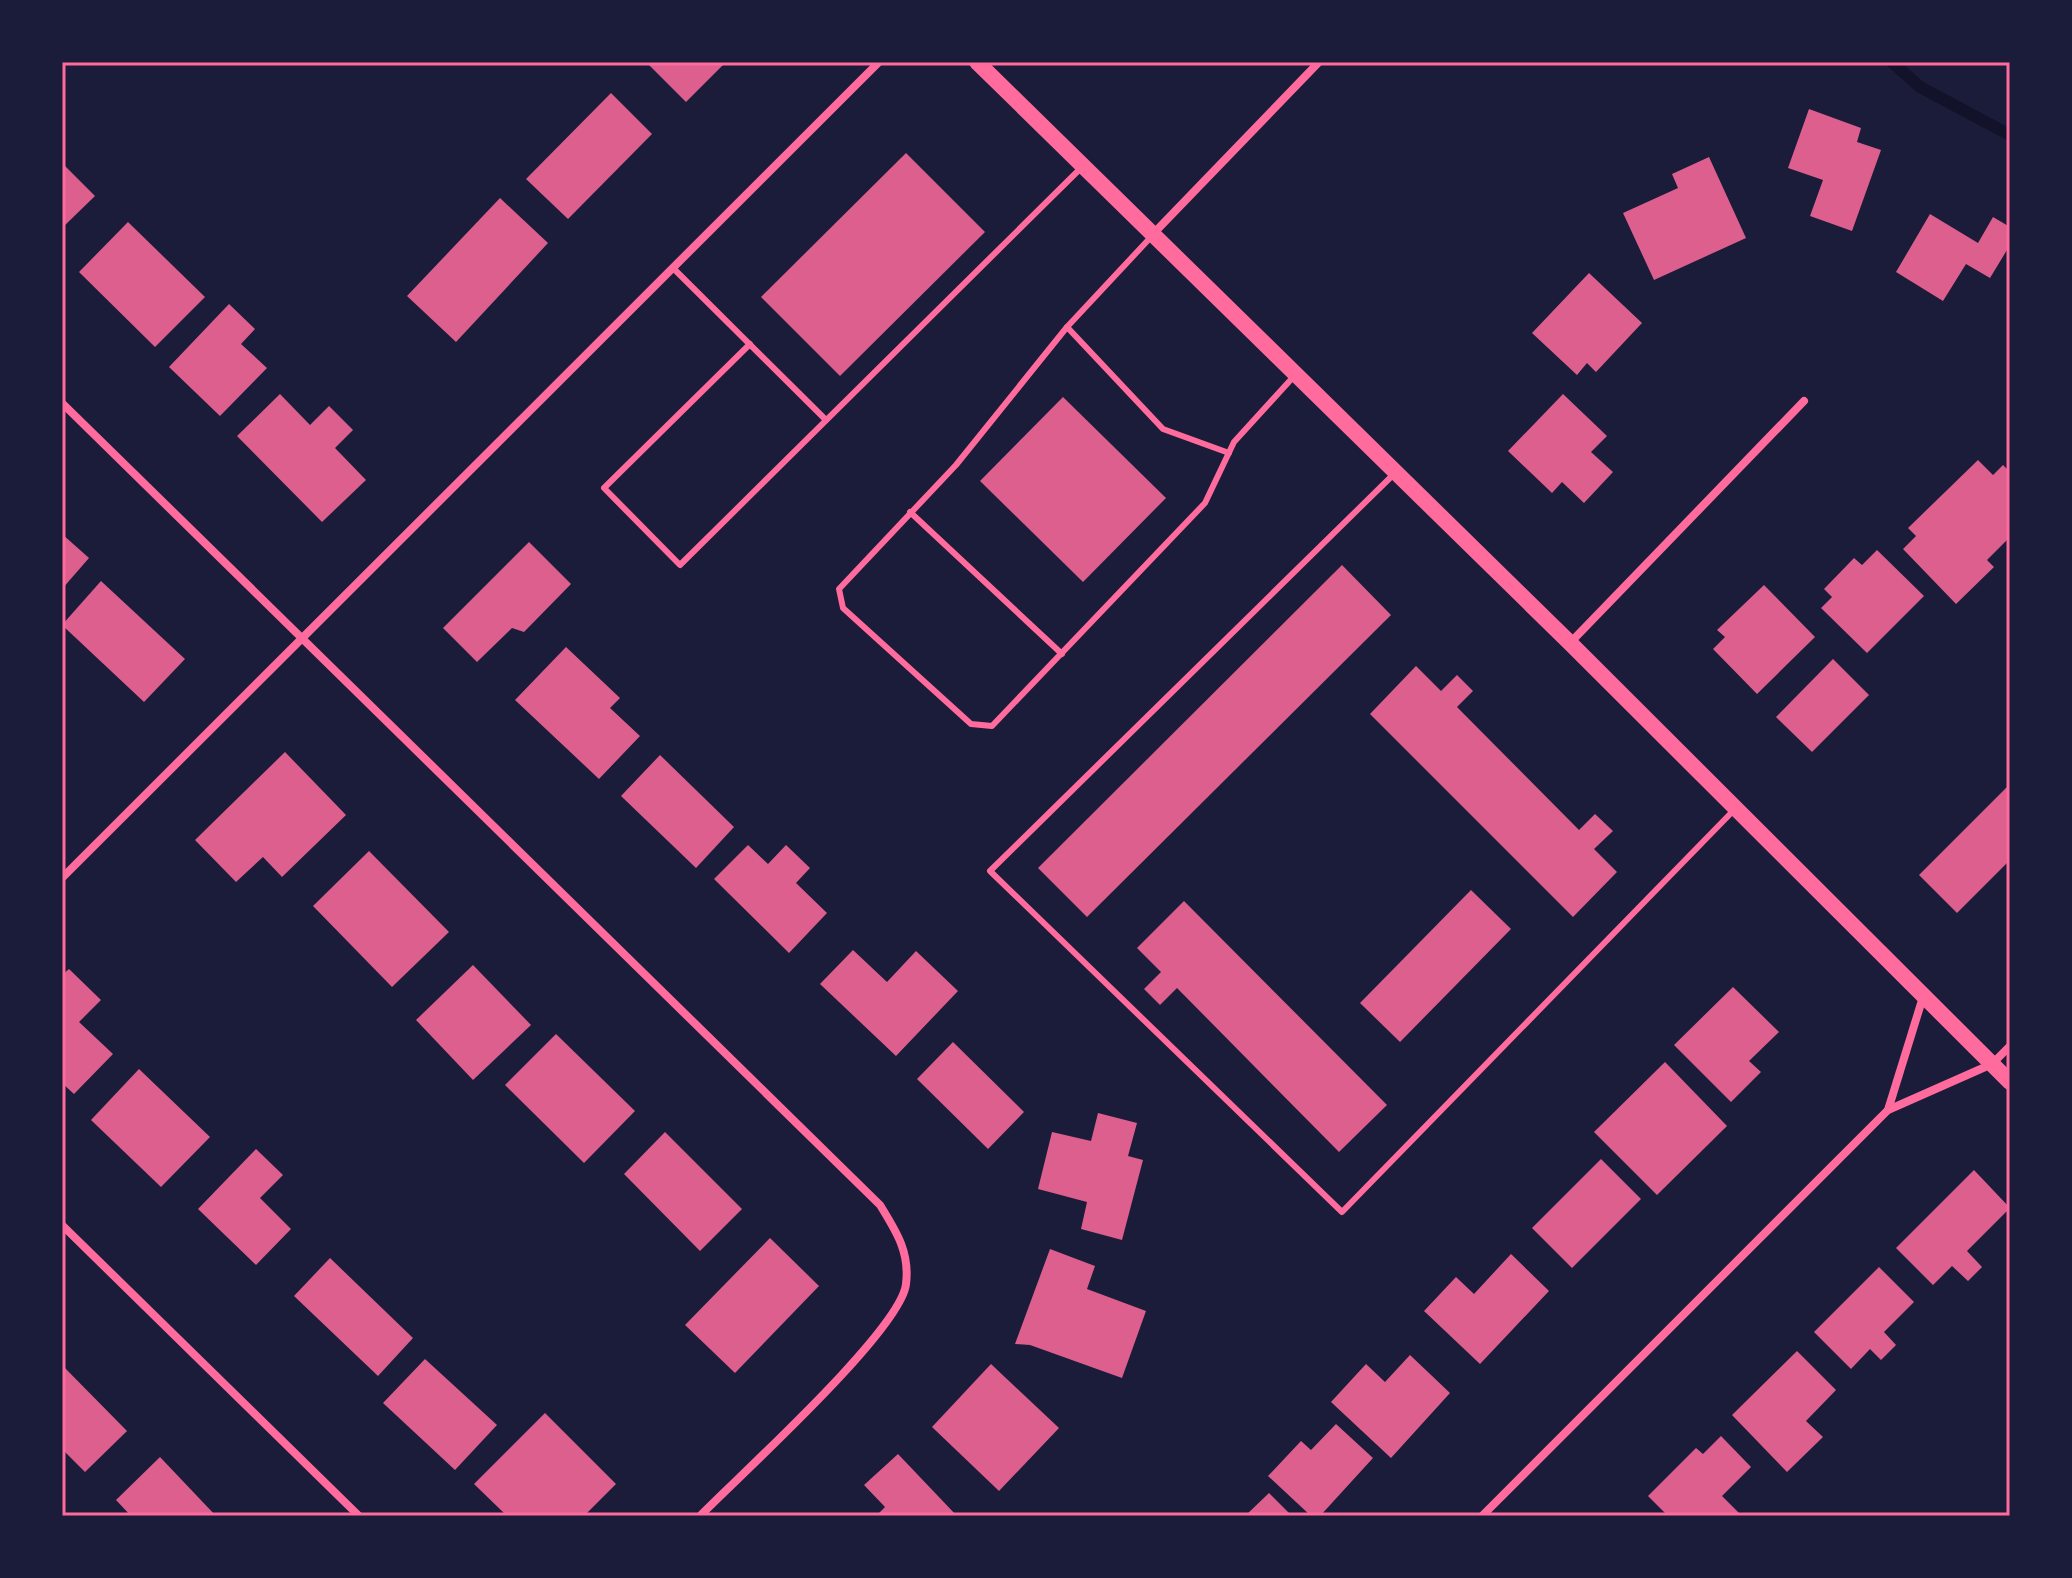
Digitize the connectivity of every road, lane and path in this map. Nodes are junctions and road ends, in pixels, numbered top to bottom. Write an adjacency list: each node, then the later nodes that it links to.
1 (879, 62): 6 (street)
2 (977, 62): 4 (main road)
3 (1319, 62): 5 (street)
4 (1084, 166): 5 (main road); 12 (lane)
5 (1153, 234): 7 (lane); 9 (main road)
6 (673, 268): 8 (lane); 16 (street)
7 (1067, 327): 13 (lane); 15 (lane)
8 (750, 344): 12 (lane); 12 (lane)
9 (1296, 374): 13 (lane); 14 (main road)
10 (1804, 401): 17 (street)
11 (62, 403): 16 (street)
12 (826, 420)
13 (1229, 453): 18 (lane)
14 (1396, 472): 17 (main road); 19 (lane)
15 (910, 512): 18 (lane); 18 (lane)
16 (303, 639): 20 (street); 28 (street)
17 (1570, 643): 19 (main road)
18 (1062, 654)
19 (1734, 810): 21 (main road)
20 (62, 878)
21 (1923, 996): 23 (main road); 25 (street)
22 (2010, 1046): 23 (street)
23 (1992, 1064): 24 (main road); 25 (street)
24 (2010, 1082)
25 (1888, 1110): 29 (street)
26 (62, 1225): 27 (street)
27 (359, 1516)
28 (700, 1516)
29 (1482, 1516)

